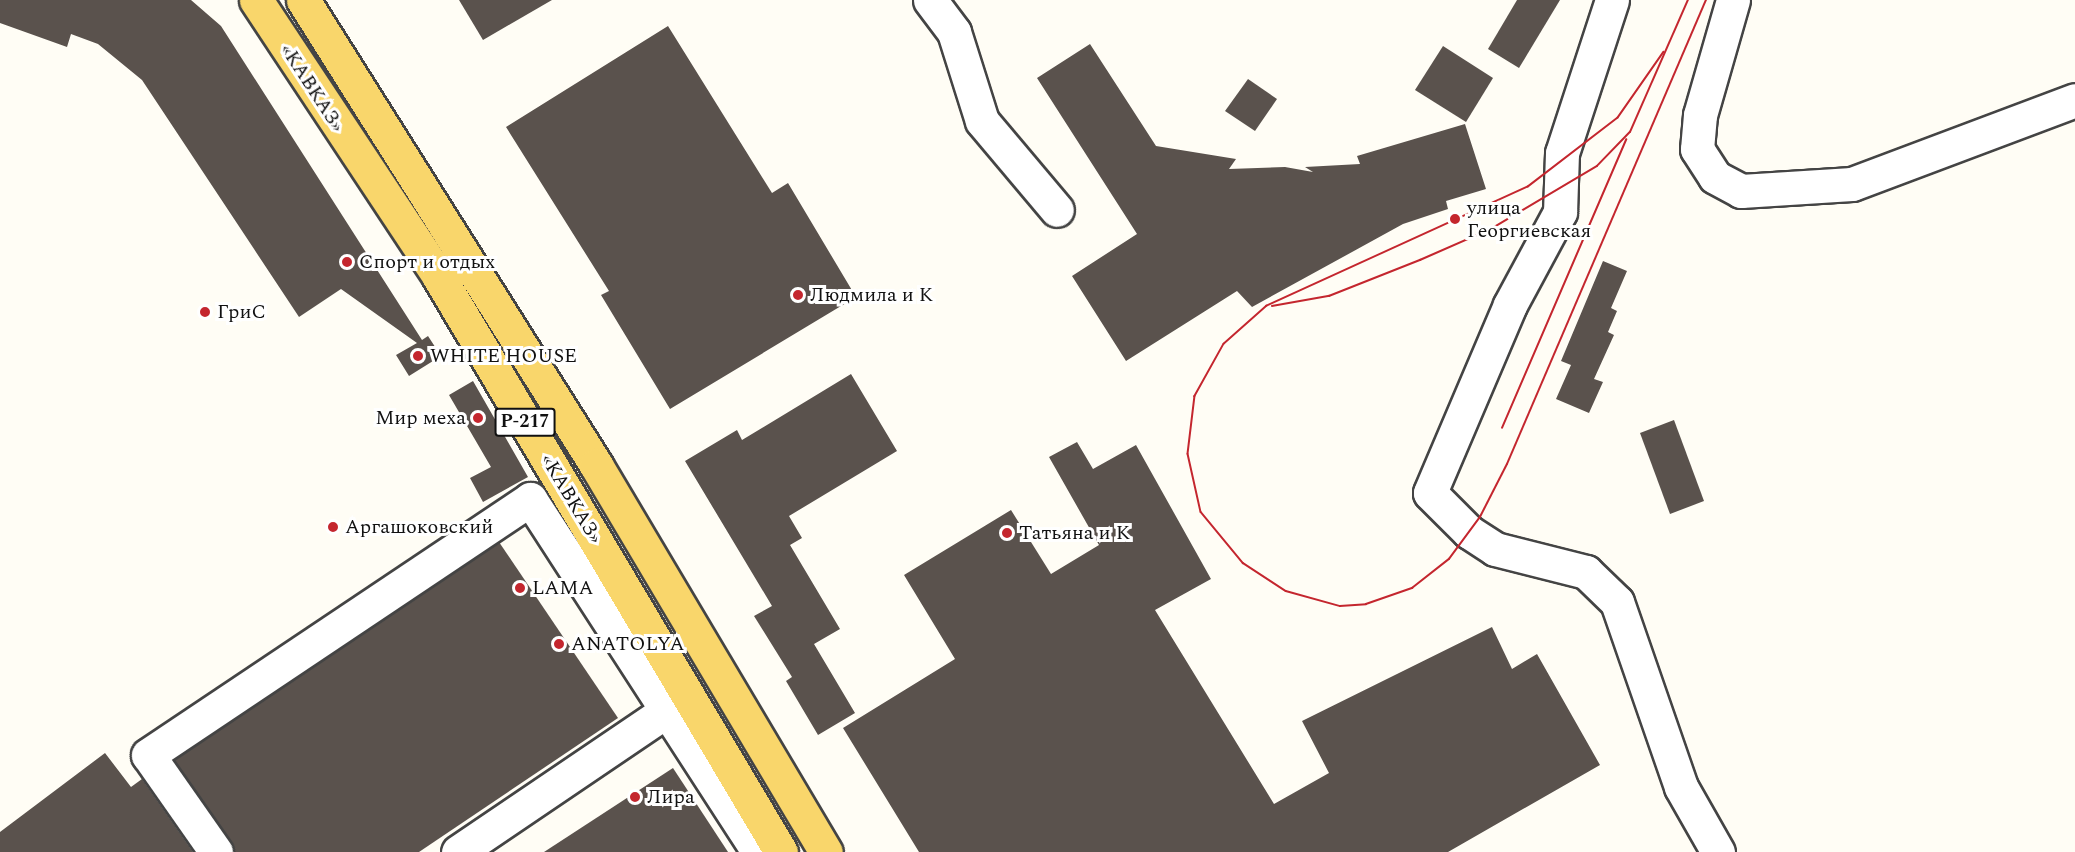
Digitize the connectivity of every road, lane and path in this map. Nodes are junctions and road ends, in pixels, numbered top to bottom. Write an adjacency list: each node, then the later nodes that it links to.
1 (256, 0): 12 (main road, «КАВКАЗ» / Р-217)
2 (303, 0): 13 (main road, «КАВКАЗ» / Р-217)
3 (930, 0): 7 (street)
4 (1612, 0): 14 (street)
5 (1733, 0): 6 (street)
6 (2075, 100)
7 (1057, 210)
8 (669, 709): 9 (street); 10 (street); 11 (street)
9 (216, 852)
10 (458, 852)
11 (758, 852)
12 (781, 852)
13 (826, 852)
14 (1718, 852)

